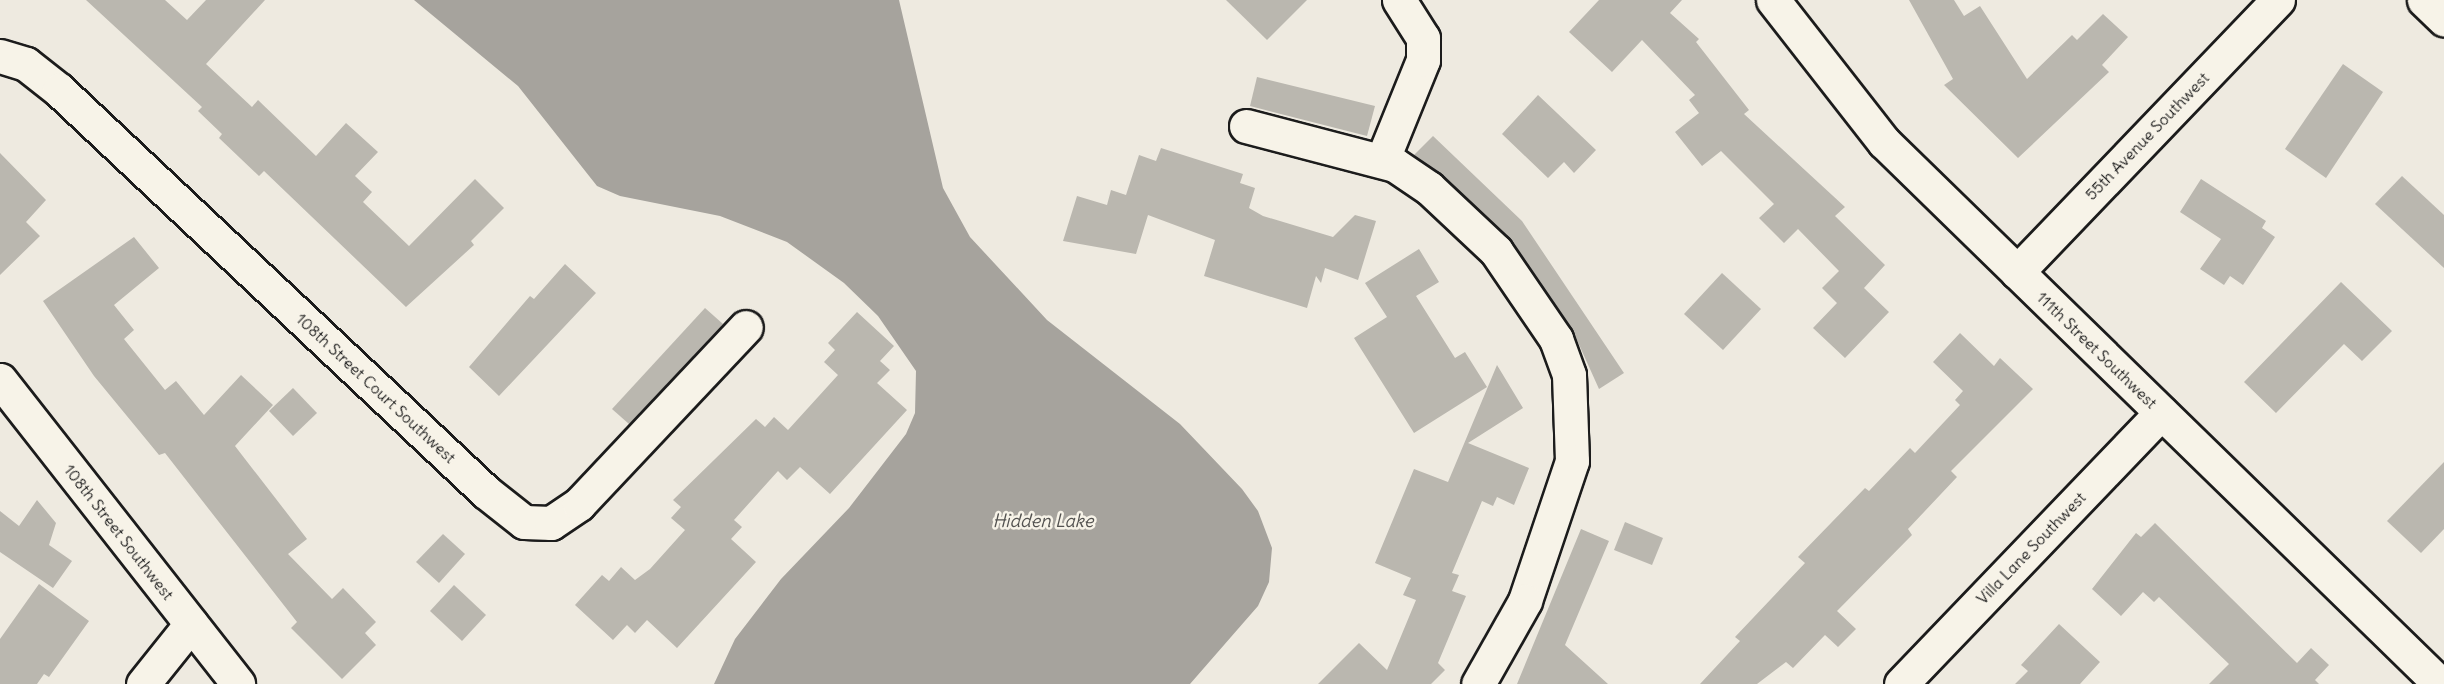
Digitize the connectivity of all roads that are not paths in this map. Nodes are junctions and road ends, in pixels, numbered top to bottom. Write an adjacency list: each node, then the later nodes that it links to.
1 (1399, 0): 8 (street)
2 (1773, 0): 9 (street, 111th Street Southwest)
3 (2278, 0): 9 (street, 55th Avenue Southwest)
4 (2424, 0): 5 (street)
5 (2444, 19)
6 (0, 56): 10 (street, 108th Street Court Southwest)
7 (1246, 126): 8 (street)
8 (1382, 161): 16 (street)
9 (2017, 272): 12 (street, 111th Street Southwest)
10 (746, 327)
11 (0, 380): 13 (street, 108th Street Southwest)
12 (2161, 412): 17 (street, Villa Lane Southwest); 18 (street, 111th Street Southwest)
13 (191, 624): 14 (street); 15 (street, 108th Street Southwest)
14 (143, 684)
15 (238, 684)
16 (1478, 684)
17 (1901, 684)
18 (2440, 684)

